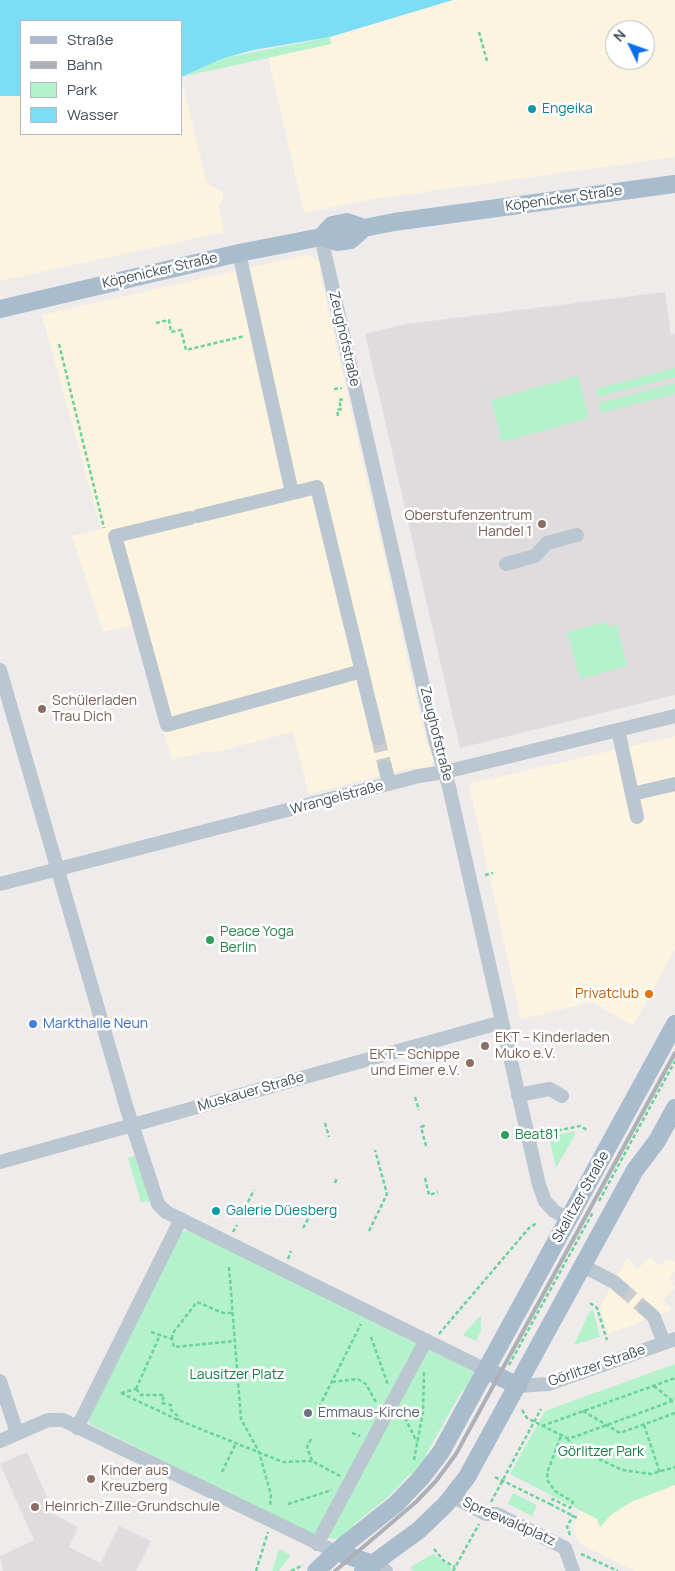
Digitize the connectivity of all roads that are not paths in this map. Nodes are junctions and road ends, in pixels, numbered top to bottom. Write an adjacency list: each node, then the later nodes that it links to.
1 (675, 184): 2 (main road, Köpenicker Straße)
2 (321, 237): 3 (main road, Köpenicker Straße); 14 (street, Zeughofstraße)
3 (239, 253): 4 (main road, Köpenicker Straße); 5 (street)
4 (0, 310)
5 (292, 493): 9 (street); 9 (street)
6 (577, 535): 7 (street)
7 (506, 564)
8 (0, 670): 19 (street)
9 (362, 671): 12 (street)
10 (675, 716): 11 (street, Wrangelstraße)
11 (618, 730): 14 (street, Wrangelstraße); 17 (street)
12 (378, 738)
13 (386, 767): 15 (street)
14 (445, 772): 15 (street, Wrangelstraße); 21 (street, Zeughofstraße)
15 (390, 783): 19 (street, Wrangelstraße)
16 (675, 784): 17 (street)
17 (632, 794): 18 (street)
18 (637, 817)
19 (58, 869): 20 (street, Wrangelstraße); 26 (street)
20 (0, 884)
21 (502, 1022): 23 (street, Zeughofstraße); 26 (street, Muskauer Straße)
22 (675, 1024): 29 (main road, Skalitzer Straße)
23 (518, 1095): 24 (street); 29 (street, Zeughofstraße)
24 (562, 1096)
25 (675, 1108): 30 (main road)
26 (132, 1125): 27 (street, Muskauer Straße); 28 (street)
27 (0, 1162)
28 (181, 1219): 33 (street); 38 (street)
29 (568, 1219): 35 (main road, Skalitzer Straße)
30 (583, 1266): 31 (street); 37 (main road)
31 (622, 1289)
32 (645, 1309): 34 (street)
33 (432, 1339): 35 (street); 42 (street)
34 (669, 1341): 37 (street, Görlitzer Straße)
35 (486, 1370): 37 (main road); 43 (main road, Skalitzer Straße)
36 (0, 1381): 39 (street)
37 (518, 1386): 41 (main road)
38 (77, 1428): 39 (street); 42 (street)
39 (17, 1433): 40 (street)
40 (0, 1441)
41 (452, 1496): 44 (main road); 46 (street, Spreewaldplatz)
42 (317, 1544): 43 (street)
43 (336, 1552): 44 (main road); 45 (main road, Skalitzer Straße)
44 (374, 1568)
45 (316, 1571)
46 (573, 1571)

